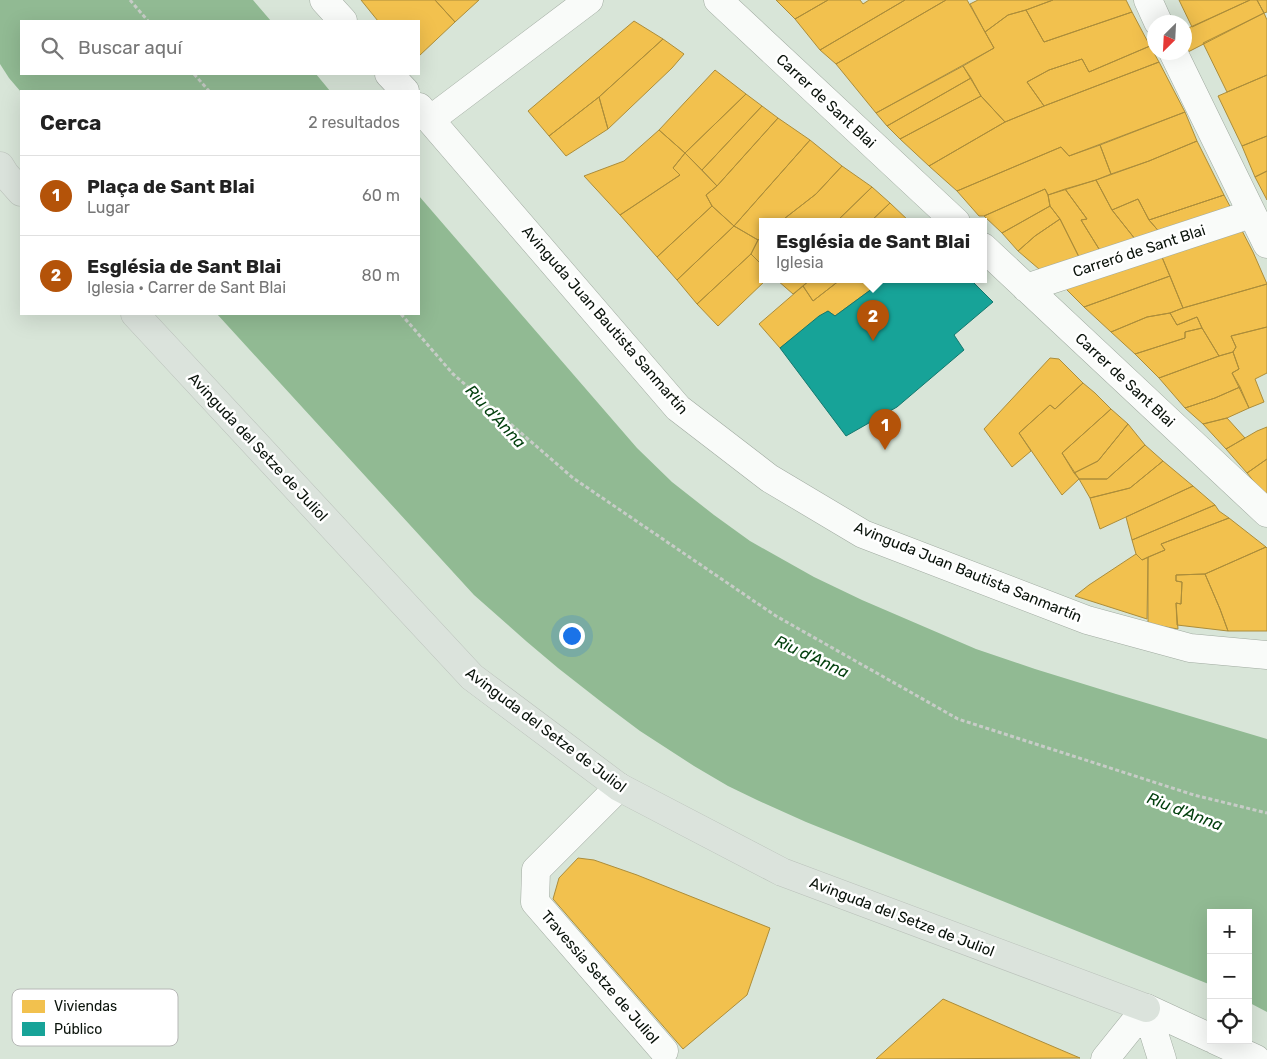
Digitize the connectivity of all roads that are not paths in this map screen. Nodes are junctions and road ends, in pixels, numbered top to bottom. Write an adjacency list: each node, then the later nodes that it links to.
1 (324, 0): 6 (street)
2 (718, 0): 12 (street, Carrer de Sant Blai)
3 (1148, 0): 5 (street)
4 (571, 5): 10 (street)
5 (1155, 15)
6 (342, 20)
7 (1177, 60): 11 (street)
8 (390, 75): 9 (street)
9 (404, 90)
10 (424, 113): 18 (street, Avinguda Juan Bautista Sanmartín)
11 (1251, 214): 13 (street); 15 (street, Carreró de Sant Blai)
12 (952, 218)
13 (1267, 244)
14 (987, 251): 15 (street, Carrer de Sant Blai)
15 (1026, 288): 17 (street, Carrer de Sant Blai)
16 (135, 315): 19 (main road, Avinguda del Setze de Juliol)
17 (1267, 512)
18 (1267, 655)
19 (619, 787): 20 (main road, Avinguda del Setze de Juliol); 23 (street, Travessia Setze de Juliol)
20 (1146, 1008): 21 (street, Avinguda del Setze de Juliol); 24 (street); 25 (street)
21 (1207, 1036)
22 (1224, 1044): 26 (street)
23 (664, 1051)
24 (1105, 1059)
25 (1162, 1059)
26 (1256, 1059)

